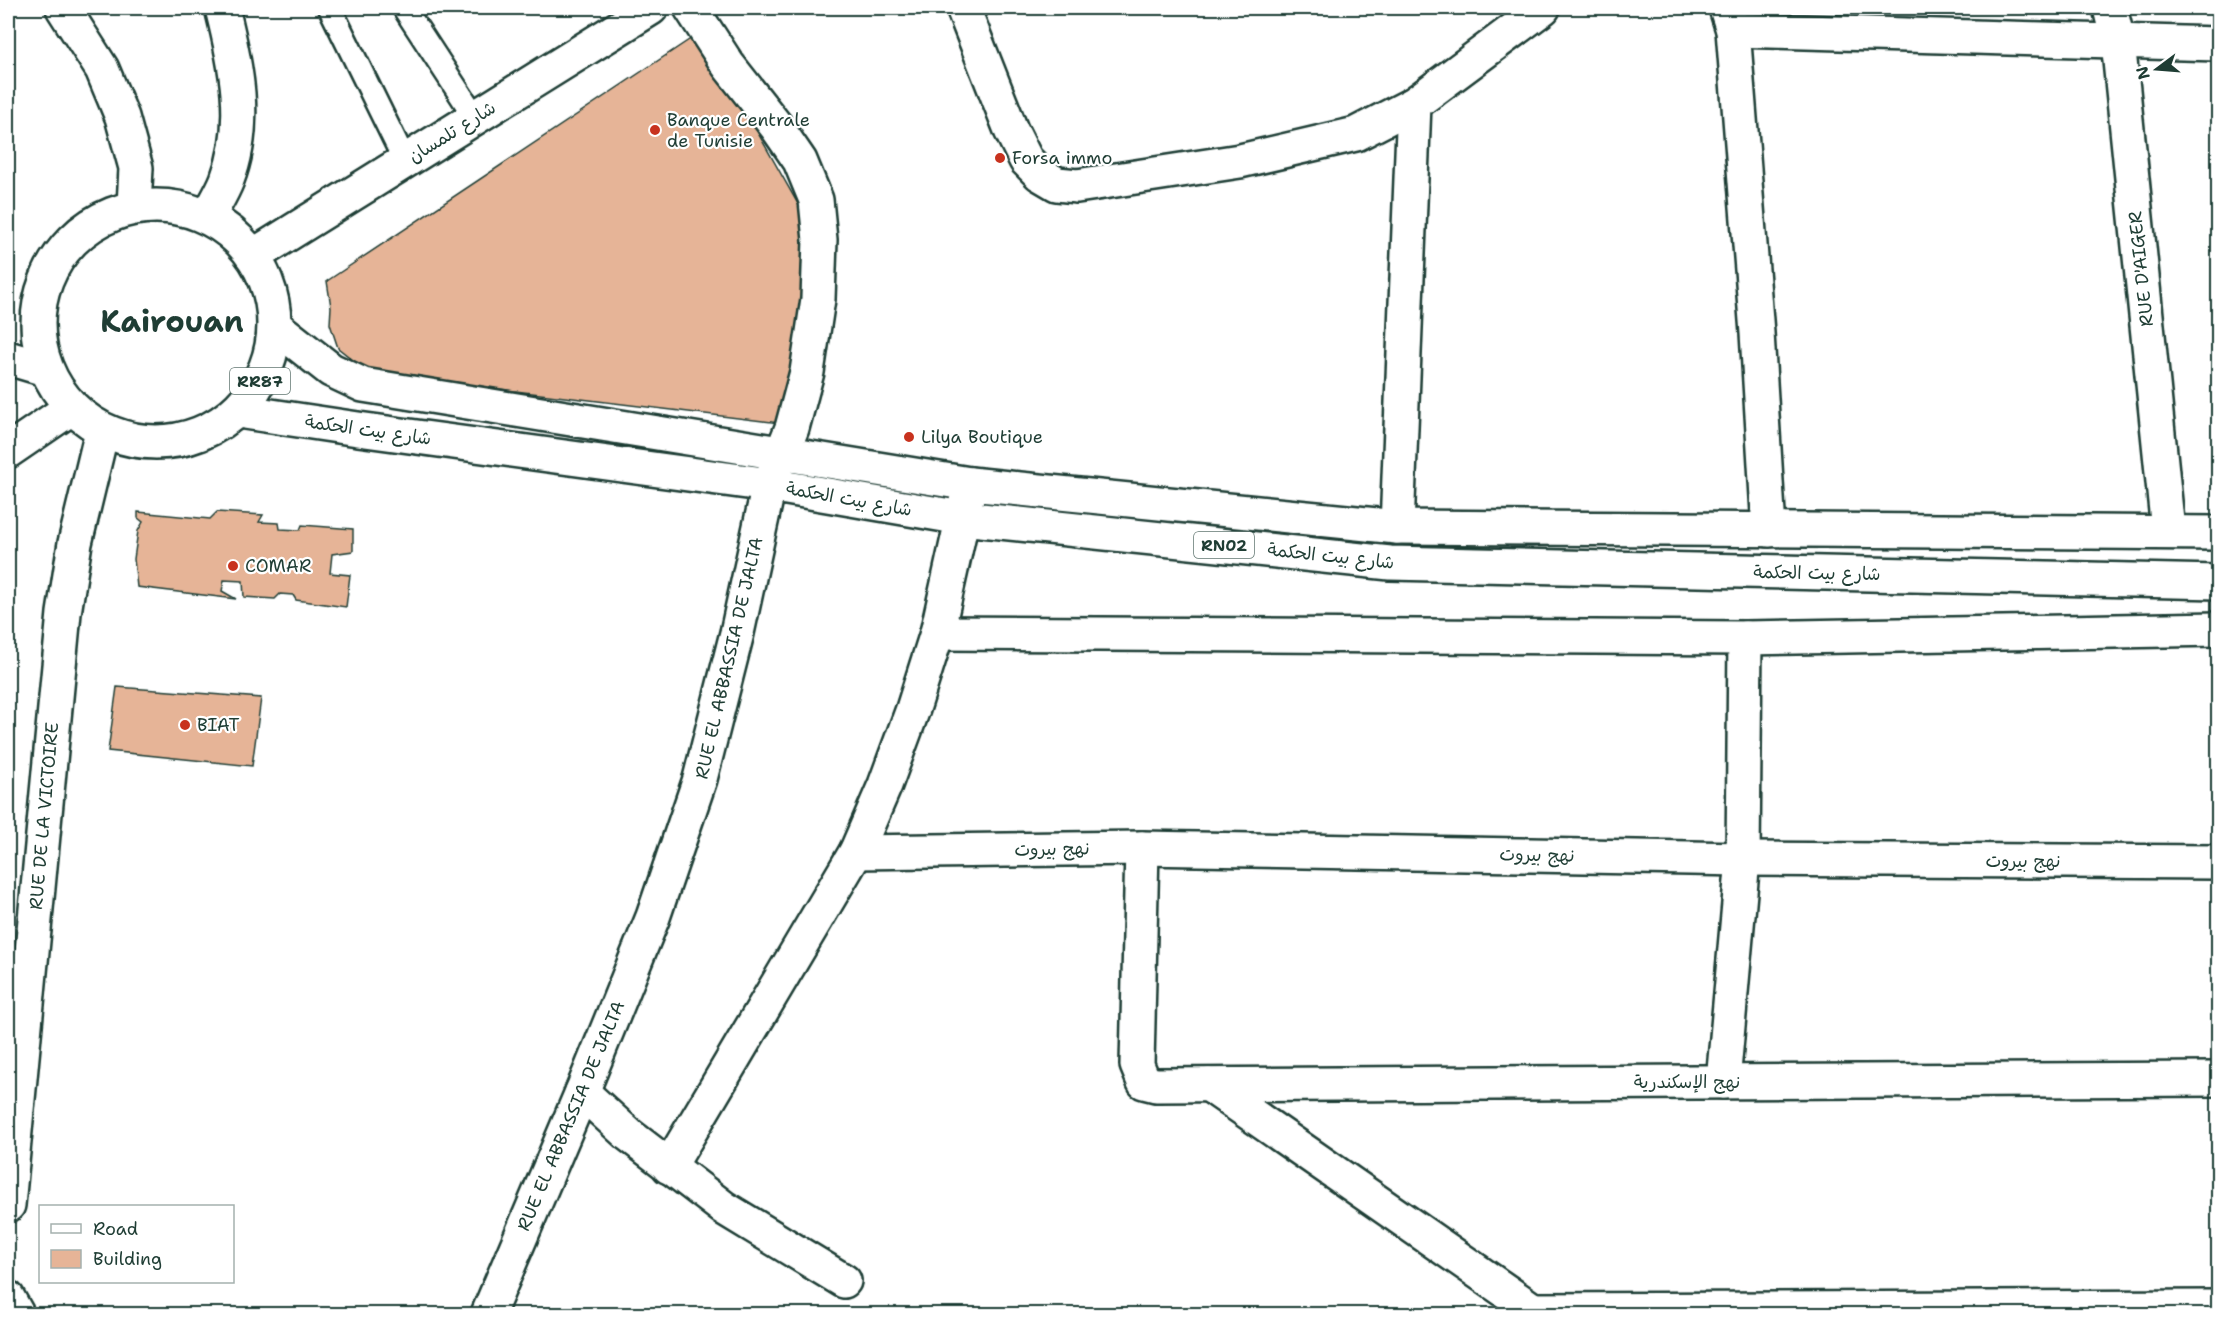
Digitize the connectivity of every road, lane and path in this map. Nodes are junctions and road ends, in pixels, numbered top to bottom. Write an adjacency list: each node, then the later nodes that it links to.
1 (63, 8): 16 (street)
2 (222, 8): 17 (street)
3 (330, 8): 15 (lane)
4 (404, 8): 14 (lane)
5 (651, 8): 14 (street, شارع تلمسان)
6 (691, 8): 26 (street, RUE EL ABBASSIA DE JALTA)
7 (963, 8): 13 (street)
8 (1543, 8): 13 (street)
9 (2110, 8): 11 (street, RUE D'AIGER)
10 (1730, 19): 11 (street); 31 (street)
11 (2118, 41): 12 (street); 32 (street, RUE D'AIGER)
12 (2218, 44)
13 (1414, 104): 30 (street)
14 (475, 117): 15 (street, شارع تلمسان)
15 (405, 161): 18 (street, شارع تلمسان)
16 (134, 206): 17 (street, RR87); 21 (street, RR87)
17 (208, 217): 18 (street, RR87)
18 (253, 256): 19 (street, RR87)
19 (274, 326): 23 (street, RR87); 26 (street, شارع بيت الحكمة / RN02)
20 (8, 358): 21 (street)
21 (45, 369): 22 (street, RR87)
22 (71, 408): 24 (street, RR87); 25 (street)
23 (238, 411): 24 (street, RR87); 28 (street, شارع بيت الحكمة / RN02)
24 (102, 431): 47 (street, RUE DE LA VICTOIRE)
25 (8, 451)
26 (783, 453): 27 (street, شارع بيت الحكمة / RN02); 28 (street, RUE EL ABBASSIA DE JALTA)
27 (970, 484): 29 (street); 30 (street, شارع بيت الحكمة / RN02)
28 (769, 485): 29 (street, شارع بيت الحكمة / RN02); 45 (street, RUE EL ABBASSIA DE JALTA)
29 (962, 518): 34 (street, شارع بيت الحكمة / RN02); 36 (street)
30 (1397, 527): 31 (street, شارع بيت الحكمة / RN02)
31 (1769, 530): 32 (street, شارع بيت الحكمة / RN02)
32 (2168, 531): 33 (street, شارع بيت الحكمة / RN02)
33 (2218, 533)
34 (2218, 582)
35 (2218, 629): 37 (street)
36 (937, 633): 37 (street); 39 (street)
37 (1745, 638): 40 (street)
38 (1142, 848): 39 (street, نهج بيروت); 40 (street, نهج بيروت); 44 (street, نهج الإسكندرية)
39 (856, 852): 46 (street)
40 (1743, 859): 41 (street, نهج بيروت); 43 (street)
41 (2218, 862)
42 (2218, 1079): 43 (street, نهج الإسكندرية)
43 (1723, 1082): 44 (street, نهج الإسكندرية)
44 (1209, 1085): 51 (street)
45 (582, 1092): 46 (street); 53 (street, RUE EL ABBASSIA DE JALTA)
46 (669, 1167): 48 (street)
47 (8, 1205)
48 (844, 1281)
49 (8, 1298): 52 (street)
50 (2218, 1307): 51 (street)
51 (1534, 1312)
52 (17, 1314)
53 (488, 1314)

